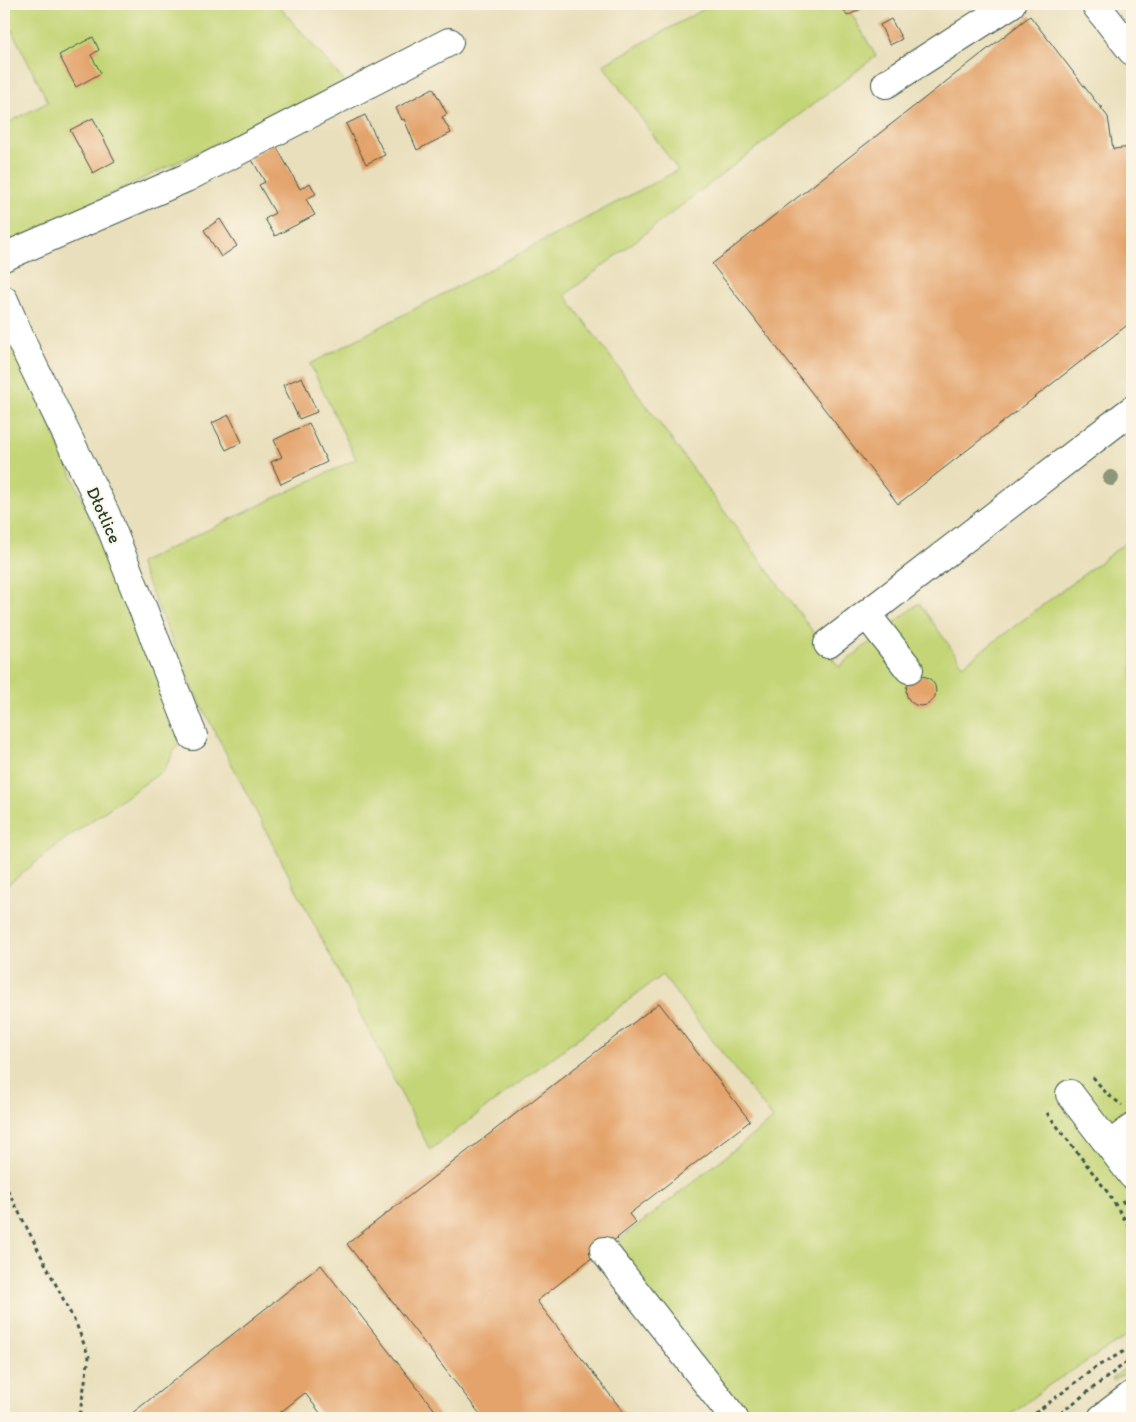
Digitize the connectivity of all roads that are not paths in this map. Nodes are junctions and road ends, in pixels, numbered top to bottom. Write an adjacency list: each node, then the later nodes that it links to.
1 (1011, 4): 5 (street)
2 (1095, 4): 4 (street)
3 (449, 42): 6 (street)
4 (1132, 51)
5 (886, 84)
6 (4, 257)
7 (4, 300): 12 (street, Dłotlice)
8 (1132, 410): 9 (street)
9 (867, 615): 10 (street); 11 (street)
10 (828, 644)
11 (909, 669)
12 (193, 736)
13 (1070, 1094): 15 (street)
14 (1128, 1117): 15 (street)
15 (1110, 1145): 16 (street)
16 (1132, 1175)
17 (604, 1251): 19 (street)
18 (1132, 1395): 20 (street)
19 (734, 1418)
20 (1102, 1418)

